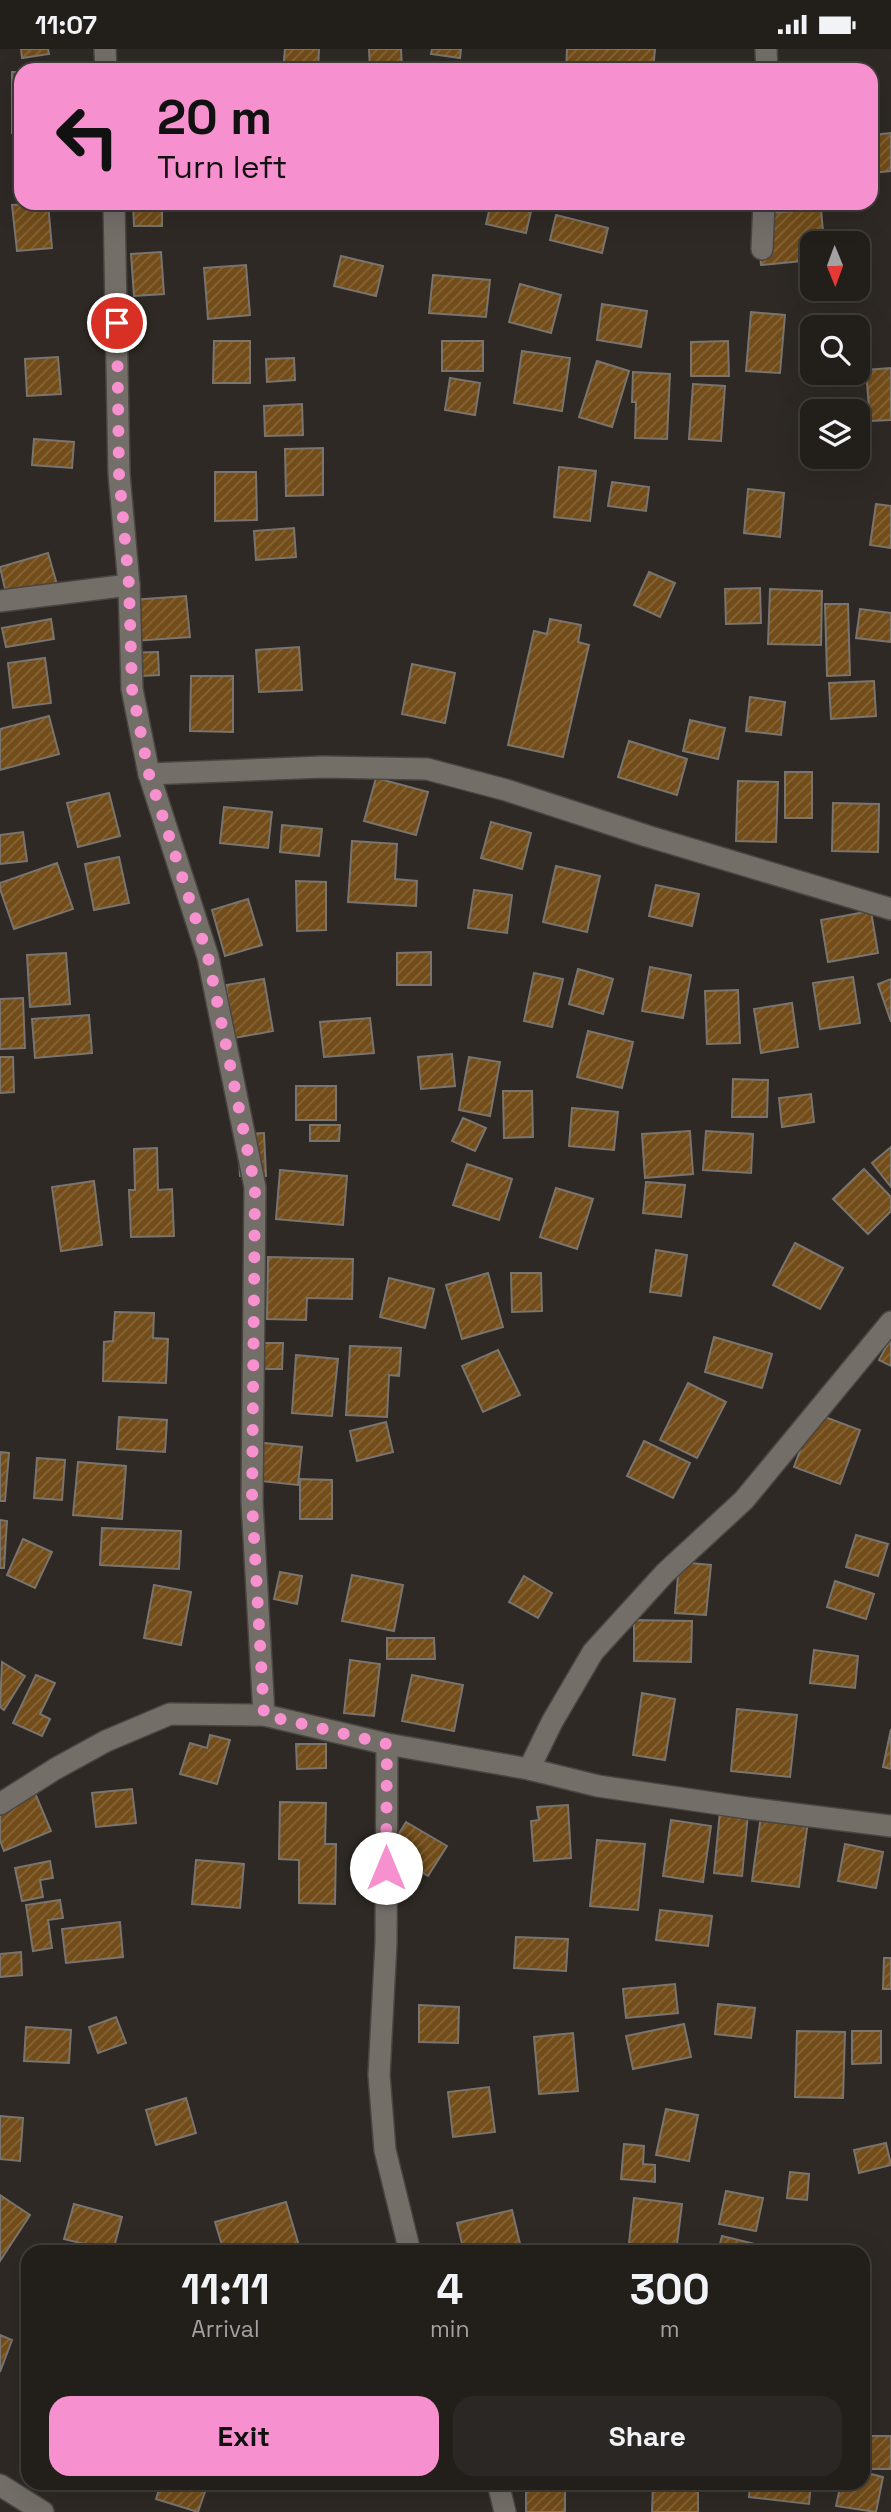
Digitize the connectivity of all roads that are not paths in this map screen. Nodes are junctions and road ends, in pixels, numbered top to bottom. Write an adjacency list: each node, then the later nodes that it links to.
1 (114, 210): 4 (street)
2 (764, 210): 3 (street)
3 (762, 249)
4 (129, 585): 5 (street); 6 (street)
5 (0, 601)
6 (149, 774): 7 (street); 9 (street)
7 (891, 909)
8 (891, 1322): 11 (street)
9 (264, 1715): 10 (street); 12 (street)
10 (387, 1744): 11 (street); 14 (street)
11 (529, 1769): 13 (street)
12 (0, 1804)
13 (891, 1826)
14 (408, 2245)
15 (0, 2485): 17 (street)
16 (500, 2490): 18 (street)
17 (43, 2512)
18 (505, 2512)

